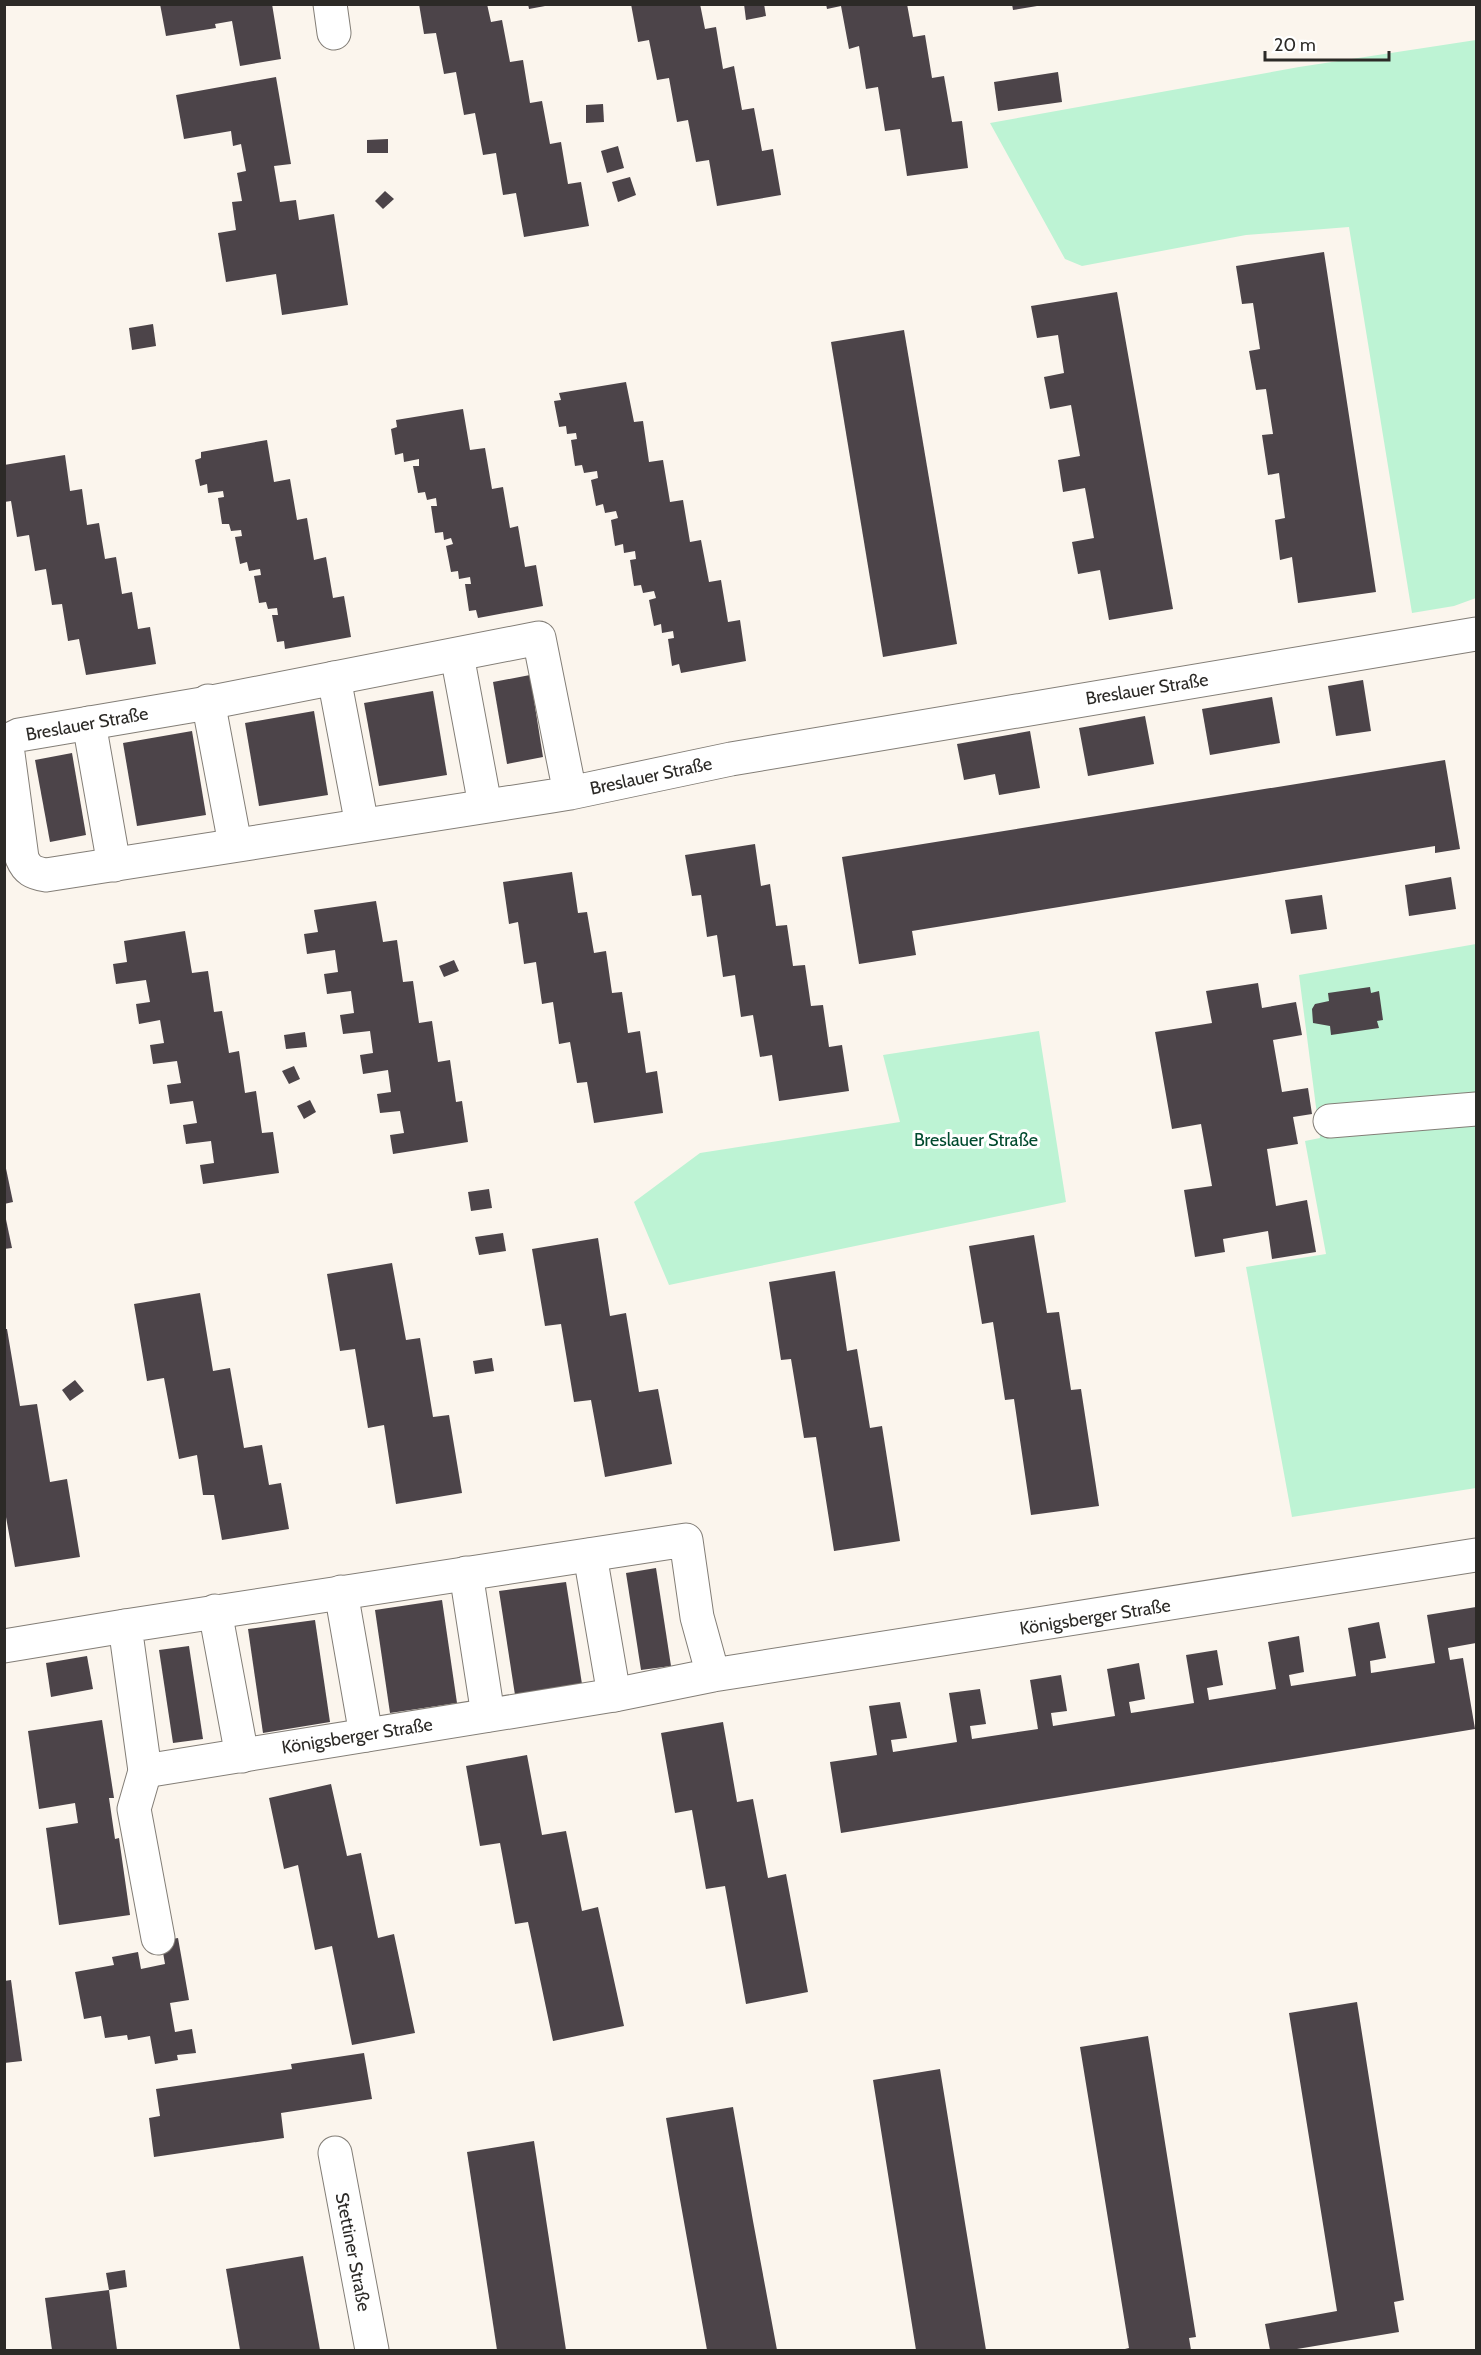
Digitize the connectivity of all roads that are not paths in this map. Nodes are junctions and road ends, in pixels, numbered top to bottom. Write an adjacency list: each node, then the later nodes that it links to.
1 (1476, 634): 6 (street, Breslauer Straße)
2 (457, 655): 3 (street, Breslauer Straße); 6 (street, Breslauer Straße); 7 (street)
3 (334, 678): 4 (street, Breslauer Straße); 8 (street)
4 (208, 701): 5 (street, Breslauer Straße); 9 (street)
5 (89, 723): 10 (street); 10 (street, Breslauer Straße)
6 (570, 793): 7 (street, Breslauer Straße)
7 (485, 805): 8 (street, Breslauer Straße)
8 (362, 825): 9 (street, Breslauer Straße)
9 (235, 844): 10 (street, Breslauer Straße)
10 (114, 865)
11 (1476, 1109): 12 (street)
12 (1330, 1121)
13 (1476, 1555): 20 (street, Königsberger Straße)
14 (590, 1556): 15 (street); 20 (street); 21 (street)
15 (466, 1573): 16 (street); 22 (street)
16 (341, 1592): 17 (street); 23 (street)
17 (215, 1611): 18 (street); 24 (street)
18 (125, 1626): 19 (street); 25 (street)
19 (4, 1647)
20 (713, 1676): 21 (street, Königsberger Straße)
21 (614, 1695): 22 (street, Königsberger Straße)
22 (488, 1715): 23 (street, Königsberger Straße)
23 (366, 1735): 24 (street, Königsberger Straße)
24 (242, 1756): 25 (street, Königsberger Straße)
25 (145, 1771): 26 (street)
26 (158, 1938)
27 (335, 2153): 28 (street, Stettiner Straße)
28 (372, 2350)

